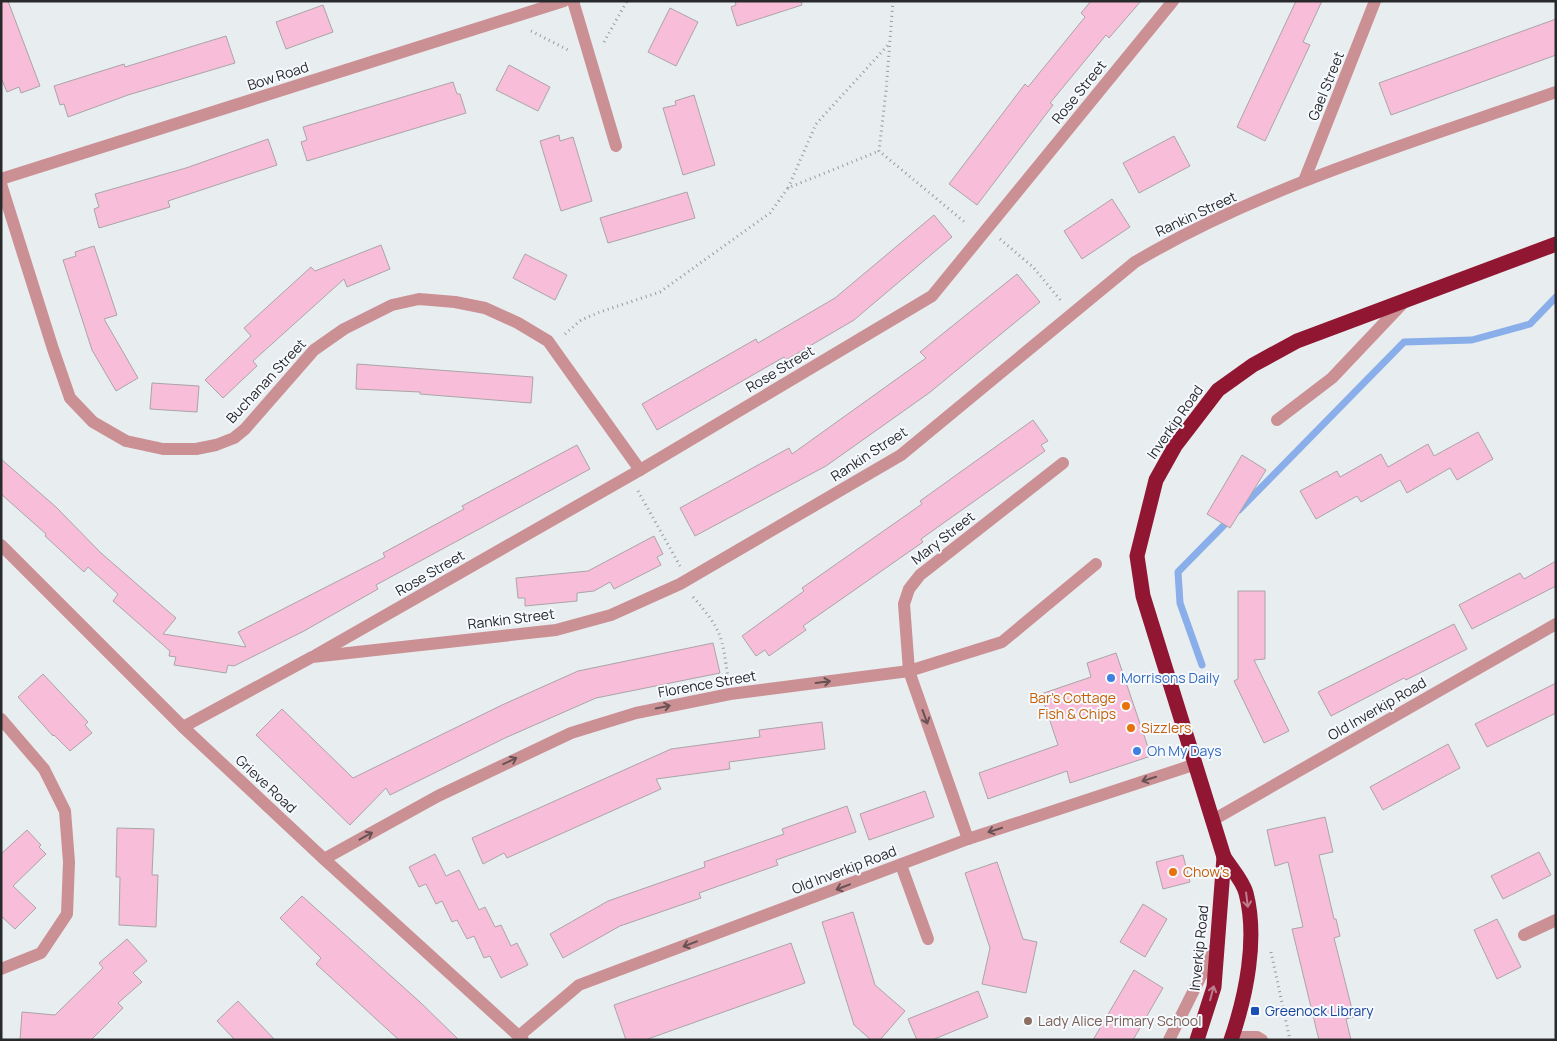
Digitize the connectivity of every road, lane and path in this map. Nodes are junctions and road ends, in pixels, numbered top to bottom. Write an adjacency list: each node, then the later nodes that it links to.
1 (564, 1): 10 (street, Bow Road)
2 (573, 1): 8 (street)
3 (893, 1): 6 (path)
4 (1173, 1): 14 (street, Rose Street)
5 (1375, 1): 11 (street, Gael Street)
6 (889, 44): 9 (path); 13 (path)
7 (1556, 92): 11 (street, Rankin Street)
8 (616, 146)
9 (879, 151): 13 (path); 14 (path)
10 (1, 180)
11 (1304, 181): 17 (street, Rankin Street)
12 (1, 184): 18 (street, Buchanan Street)
13 (788, 188): 18 (path)
14 (985, 231): 17 (path); 21 (street, Rose Street)
15 (1556, 244): 16 (highway, Inverkip Road)
16 (1406, 300): 19 (street); 31 (highway, Inverkip Road)
17 (1072, 314): 24 (street, Rankin Street)
18 (552, 346): 21 (street, Buchanan Street)
19 (1277, 420)
20 (1063, 464): 27 (street, Mary Street)
21 (635, 473): 24 (path); 26 (street, Rose Street)
22 (1, 545): 30 (street, Grieve Road)
23 (1096, 564): 27 (street, Florence Street)
24 (684, 582): 26 (street, Rankin Street); 28 (path)
25 (1556, 624): 32 (street, Old Inverkip Road)
26 (312, 657): 30 (street, Rankin Street)
27 (909, 671): 28 (street, Florence Street, one-way to 27); 33 (street, Mary Street, one-way to 33)
28 (730, 694): 35 (street, Florence Street, one-way to 28)
29 (1, 719): 41 (street)
30 (183, 727): 35 (street, Grieve Road)
31 (1196, 764): 32 (highway, Inverkip Road); 33 (street, Old Inverkip Road, one-way to 33)
32 (1213, 820): 34 (highway, Inverkip Road)
33 (968, 839): 36 (street, Old Inverkip Road)
34 (1224, 857): 40 (highway, Inverkip Road); 43 (highway, Inverkip Road, one-way to 43)
35 (324, 859): 42 (street, Grieve Road)
36 (901, 865): 39 (street); 42 (street, Old Inverkip Road, one-way to 42)
37 (1556, 920): 38 (street)
38 (1524, 935)
39 (928, 939)
40 (1218, 943): 44 (street); 45 (highway, Inverkip Road, one-way to 40)
41 (1, 969)
42 (521, 1038)
43 (1232, 1038): 46 (street)
44 (1169, 1040)
45 (1197, 1040)
46 (1262, 1040)

